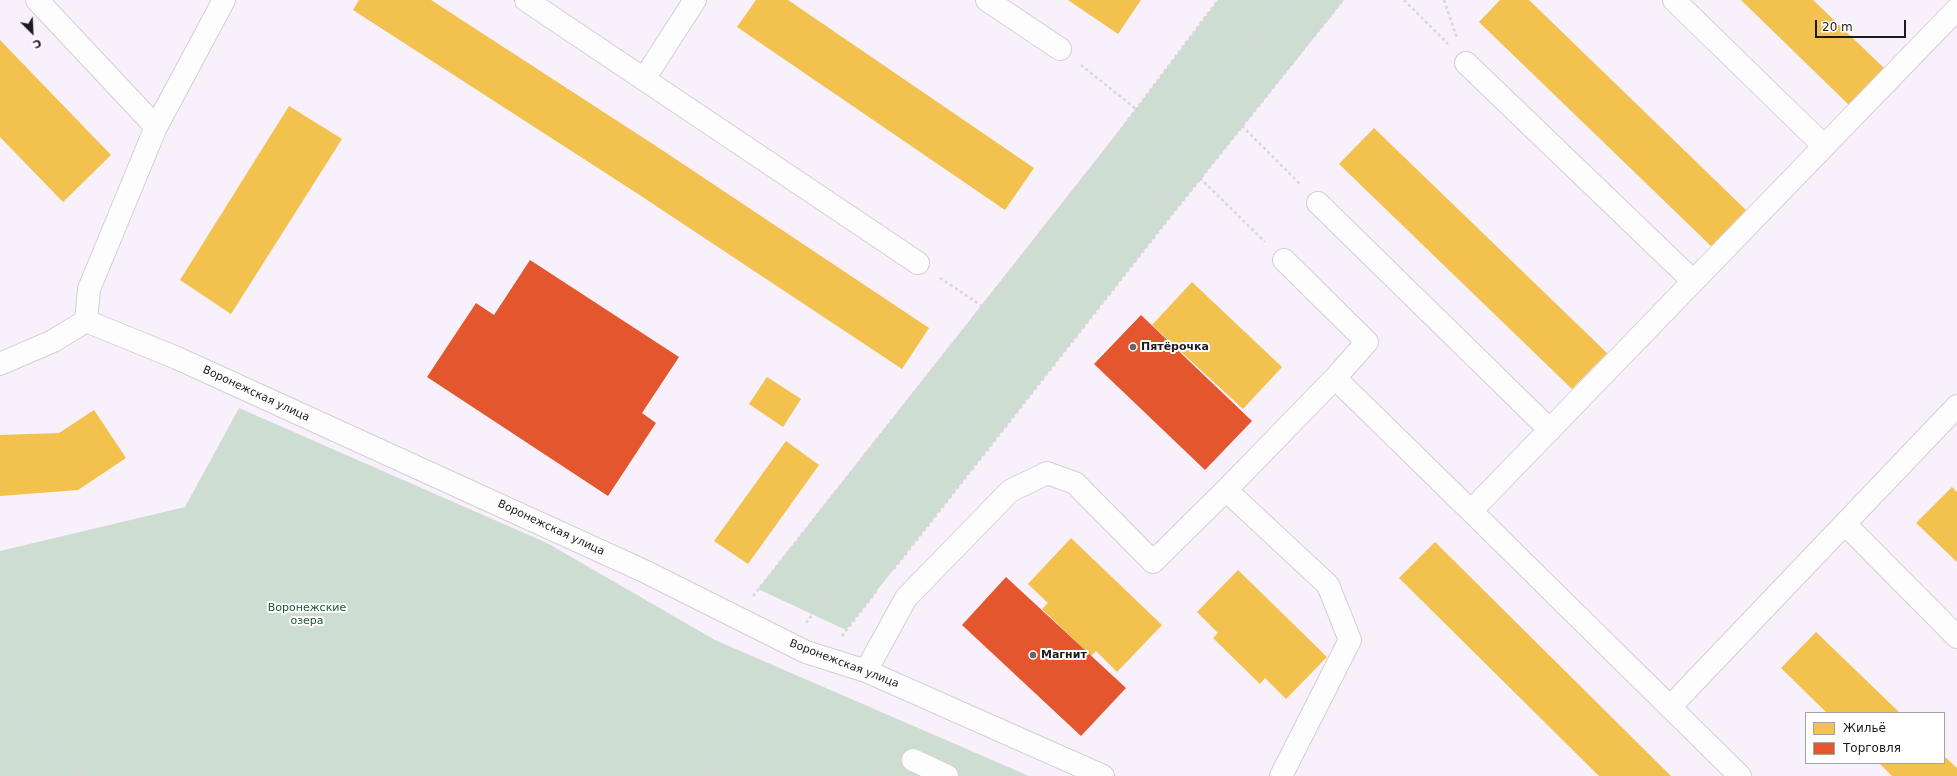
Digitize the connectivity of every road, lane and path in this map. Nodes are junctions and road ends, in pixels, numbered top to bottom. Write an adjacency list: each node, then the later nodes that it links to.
1 (37, 0): 18 (street)
2 (224, 0): 18 (street)
3 (526, 0): 15 (street)
4 (695, 0): 15 (street)
5 (986, 0): 13 (street)
6 (1218, 0): 16 (path)
7 (1287, 0): 21 (path)
8 (1344, 0): 17 (path)
9 (1404, 0): 14 (path)
10 (1444, 0): 14 (path)
11 (1674, 0): 19 (street)
12 (1957, 9): 19 (street)
13 (1060, 49): 16 (path)
14 (1466, 63): 26 (street)
15 (644, 79): 25 (street)
16 (1136, 109): 27 (path)
17 (1242, 126): 20 (path); 22 (path)
18 (156, 128): 28 (street)
19 (1824, 146): 26 (street)
20 (1200, 178): 23 (path); 24 (path)
21 (1143, 187): 23 (path); 40 (path)
22 (1318, 203): 32 (street)
23 (1174, 212): 36 (path)
24 (1284, 260): 30 (street)
25 (918, 263): 27 (path)
26 (1693, 281): 32 (street)
27 (982, 306): 38 (path)
28 (86, 321): 29 (street); 38 (street, Воронежская улица)
29 (0, 364)
30 (1335, 378): 33 (street); 34 (street)
31 (1957, 406): 35 (street)
32 (1550, 430): 34 (street)
33 (1226, 490): 42 (street); 50 (street)
34 (1471, 511): 44 (street)
35 (1845, 524): 39 (street); 44 (street)
36 (890, 574)
37 (880, 586): 41 (path)
38 (739, 618): 40 (street, Воронежская улица)
39 (1957, 637)
40 (798, 648): 41 (street, Воронежская улица); 47 (path)
41 (827, 658): 42 (street, Воронежская улица)
42 (866, 670): 49 (street, Воронежская улица)
43 (0, 693): 46 (path)
44 (1670, 707): 51 (street)
45 (913, 760): 48 (street)
46 (84, 776)
47 (711, 776)
48 (947, 776)
49 (1103, 776)
50 (1281, 776)
51 (1740, 776)

